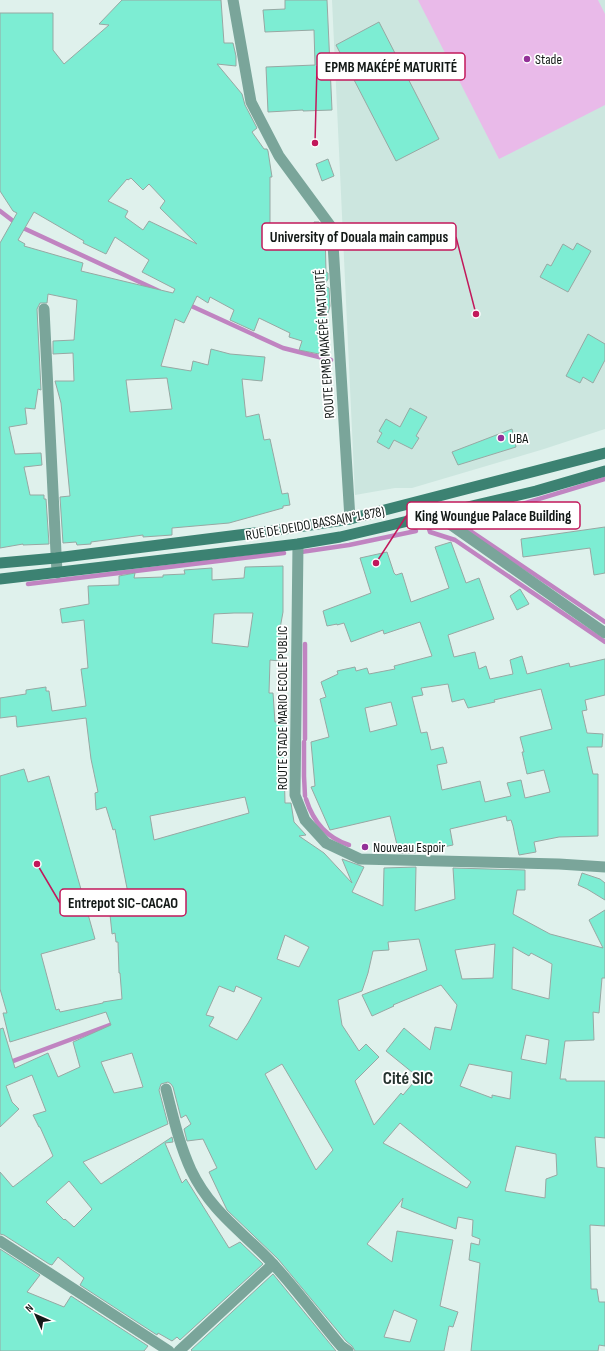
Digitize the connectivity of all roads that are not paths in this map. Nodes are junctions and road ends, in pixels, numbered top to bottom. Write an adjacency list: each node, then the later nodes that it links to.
1 (233, 0): 6 (street, ROUTE EPMB MAKÉPÉ MATURITÉ)
2 (44, 309): 8 (street)
3 (605, 453): 6 (main road)
4 (605, 471): 5 (main road, RUE DE DEIDO BASSA(N°1.878))
5 (437, 514): 7 (main road, RUE DE DEIDO BASSA(N°1.878)); 12 (street)
6 (350, 519): 8 (main road)
7 (298, 544): 10 (main road, RUE DE DEIDO BASSA(N°1.878)); 13 (street, ROUTE STADE MARIO ECOLE PUBLIC)
8 (56, 558): 9 (main road); 10 (street)
9 (0, 563)
10 (57, 573): 11 (main road, RUE DE DEIDO BASSA(N°1.878))
11 (0, 579)
12 (605, 633)
13 (605, 867)
14 (166, 1089): 16 (street)
15 (0, 1241): 17 (street)
16 (273, 1264): 18 (street); 19 (street)
17 (169, 1351)
18 (179, 1351)
19 (348, 1351)

